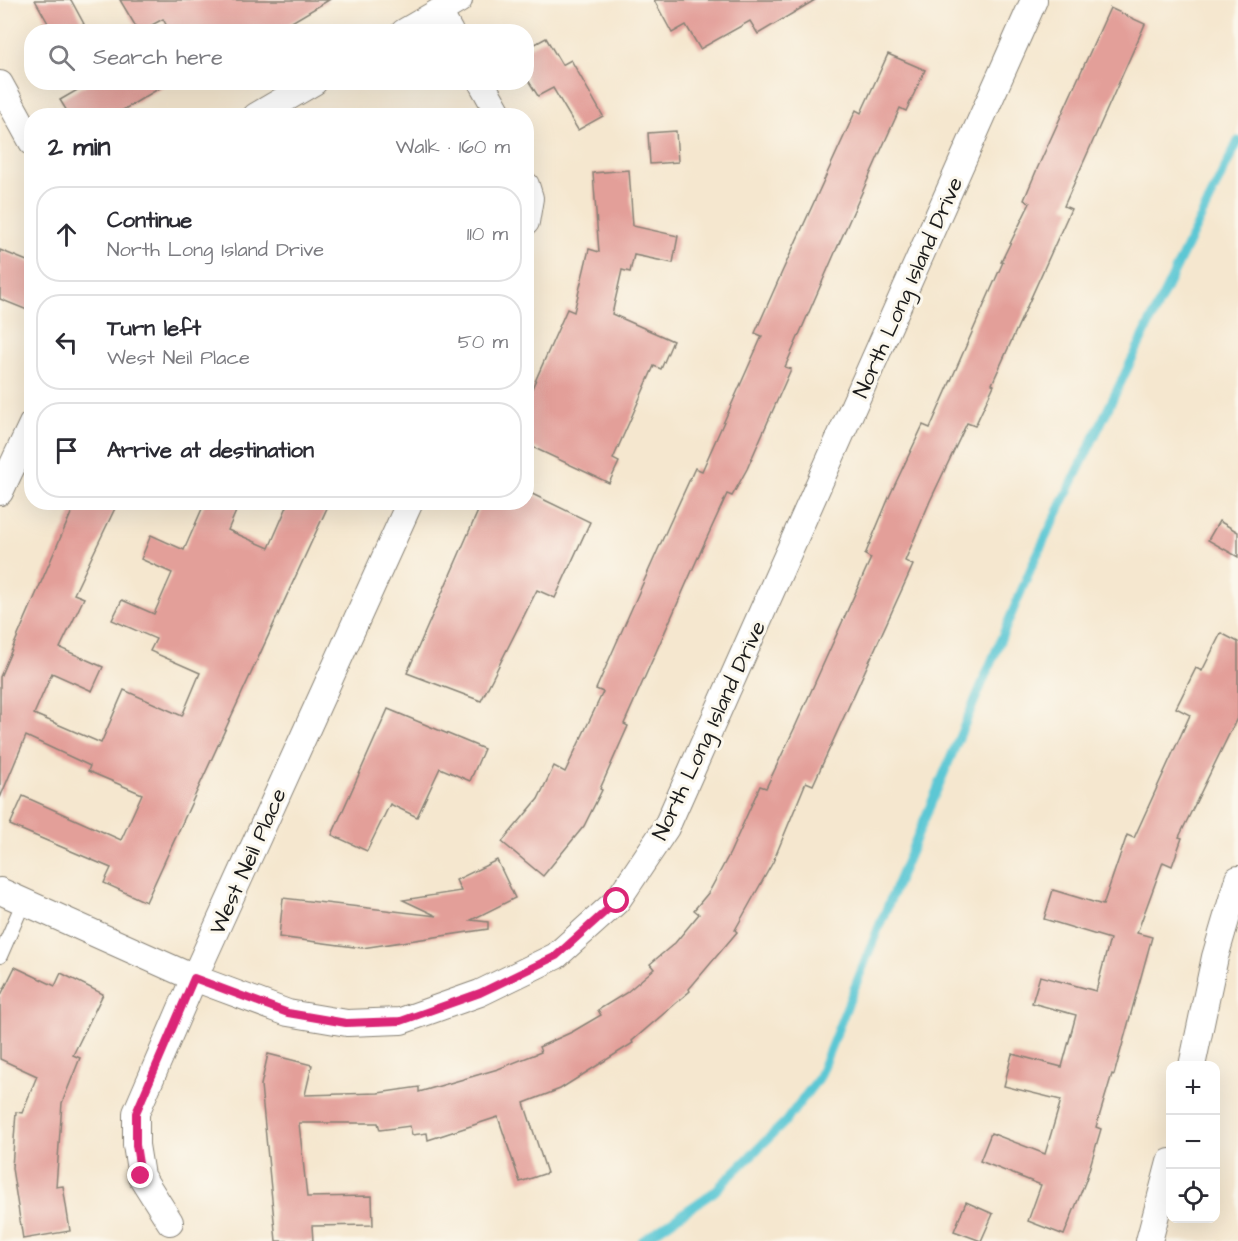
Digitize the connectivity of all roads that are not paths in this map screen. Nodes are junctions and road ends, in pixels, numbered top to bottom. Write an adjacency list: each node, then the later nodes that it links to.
1 (1034, 0): 17 (street, North Long Island Drive)
2 (449, 14): 3 (street)
3 (424, 24)
4 (0, 84): 9 (street)
5 (300, 90): 7 (street)
6 (485, 90): 8 (street)
7 (270, 108)
8 (496, 108)
9 (24, 128)
10 (24, 441): 11 (street)
11 (0, 492)
12 (406, 510): 17 (street, West Neil Place)
13 (1238, 879): 18 (street)
14 (0, 891): 15 (street, North Long Island Drive)
15 (24, 901): 16 (lane); 17 (street, North Long Island Drive)
16 (0, 956)
17 (194, 978): 20 (street, West Neil Place)
18 (1193, 1061)
19 (1168, 1169): 21 (street)
20 (170, 1222)
21 (1149, 1241)

